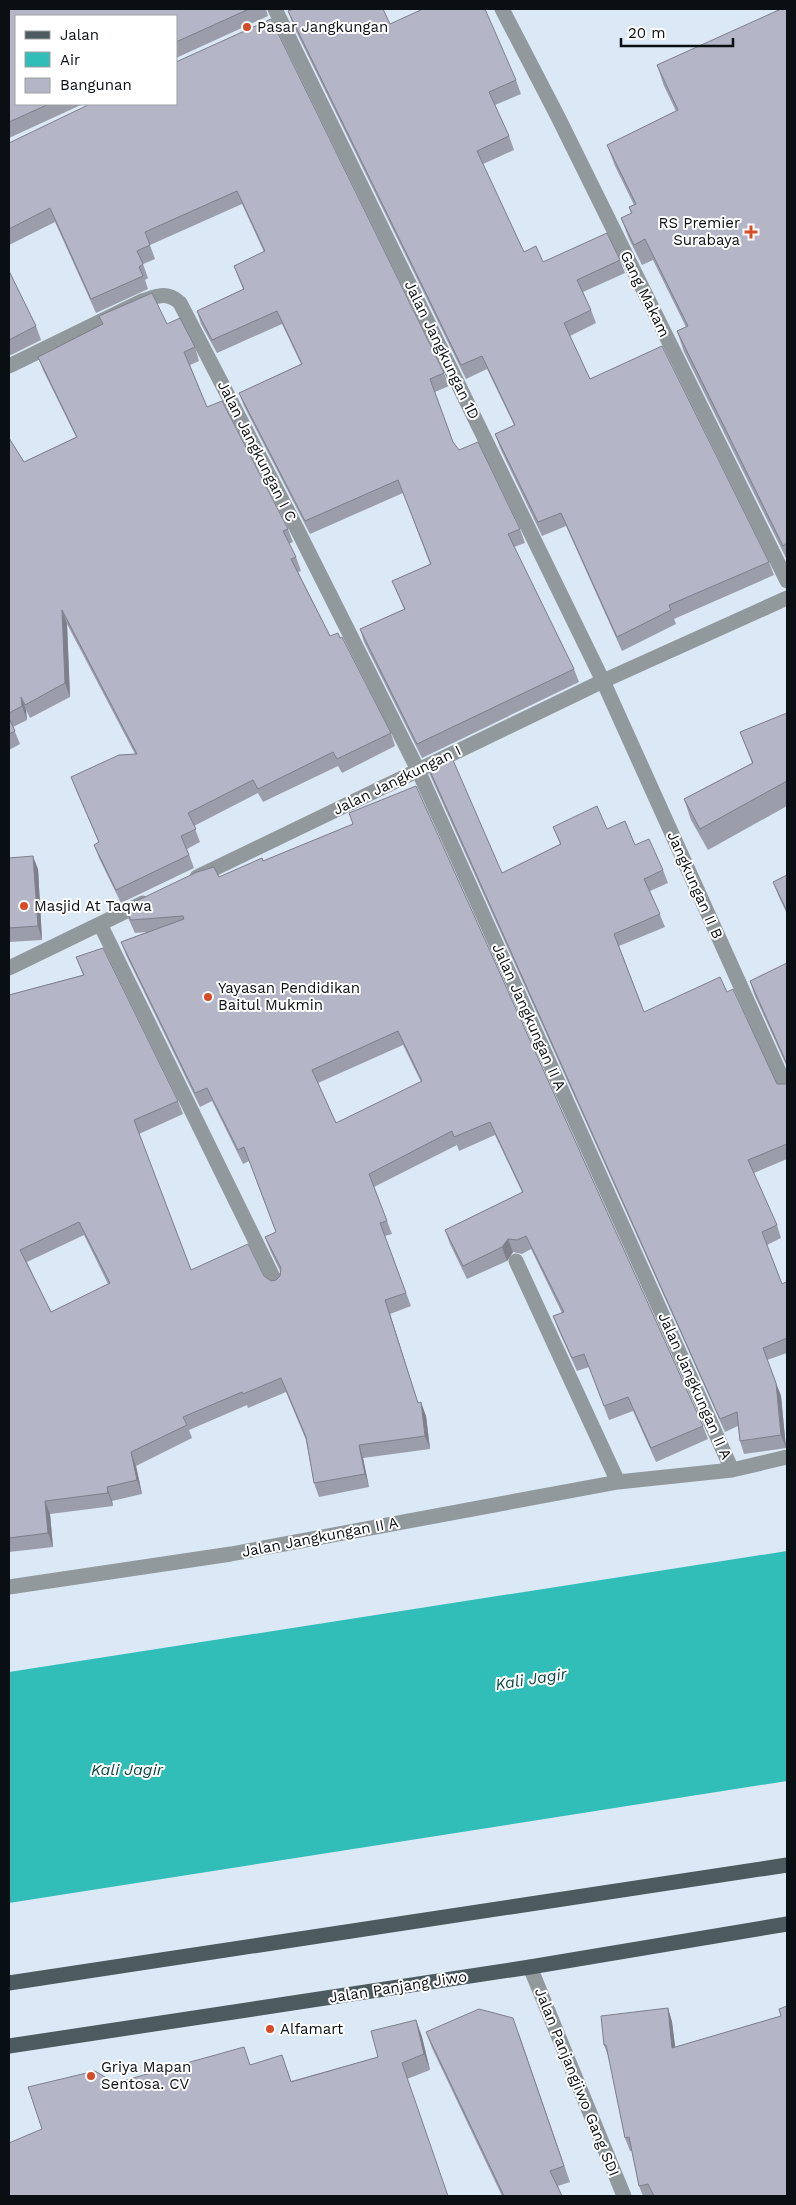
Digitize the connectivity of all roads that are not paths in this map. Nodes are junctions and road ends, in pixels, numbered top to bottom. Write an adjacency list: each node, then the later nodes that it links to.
1 (502, 9): 6 (street, Gang Makam)
2 (296, 12): 3 (street)
3 (278, 14): 4 (street); 8 (street, Jalan Jangkungan 1D)
4 (263, 28)
5 (9, 366): 9 (street, Jalan Jangkungan I C)
6 (787, 581)
7 (787, 598): 8 (street, Jalan Jangkungan I)
8 (603, 681): 9 (street, Jalan Jangkungan I); 14 (street, Jangkungan II B)
9 (418, 770): 10 (street, Jalan Jangkungan I); 18 (street, Jalan Jangkungan II A)
10 (179, 885)
11 (153, 898): 12 (street)
12 (100, 924): 13 (street); 16 (street)
13 (9, 968)
14 (787, 1089)
15 (516, 1261): 19 (street)
16 (277, 1285)
17 (787, 1457): 18 (street)
18 (732, 1470): 19 (street, Jalan Jangkungan II A)
19 (618, 1482): 20 (street, Jalan Jangkungan II A)
20 (9, 1587)
21 (787, 1865): 24 (main road)
22 (787, 1924): 23 (main road, Jalan Panjang Jiwo)
23 (530, 1967): 25 (main road, Jalan Panjang Jiwo); 26 (street, Jalan Panjangjiwo Gang SDI)
24 (9, 1983)
25 (9, 2046)
26 (624, 2196)

